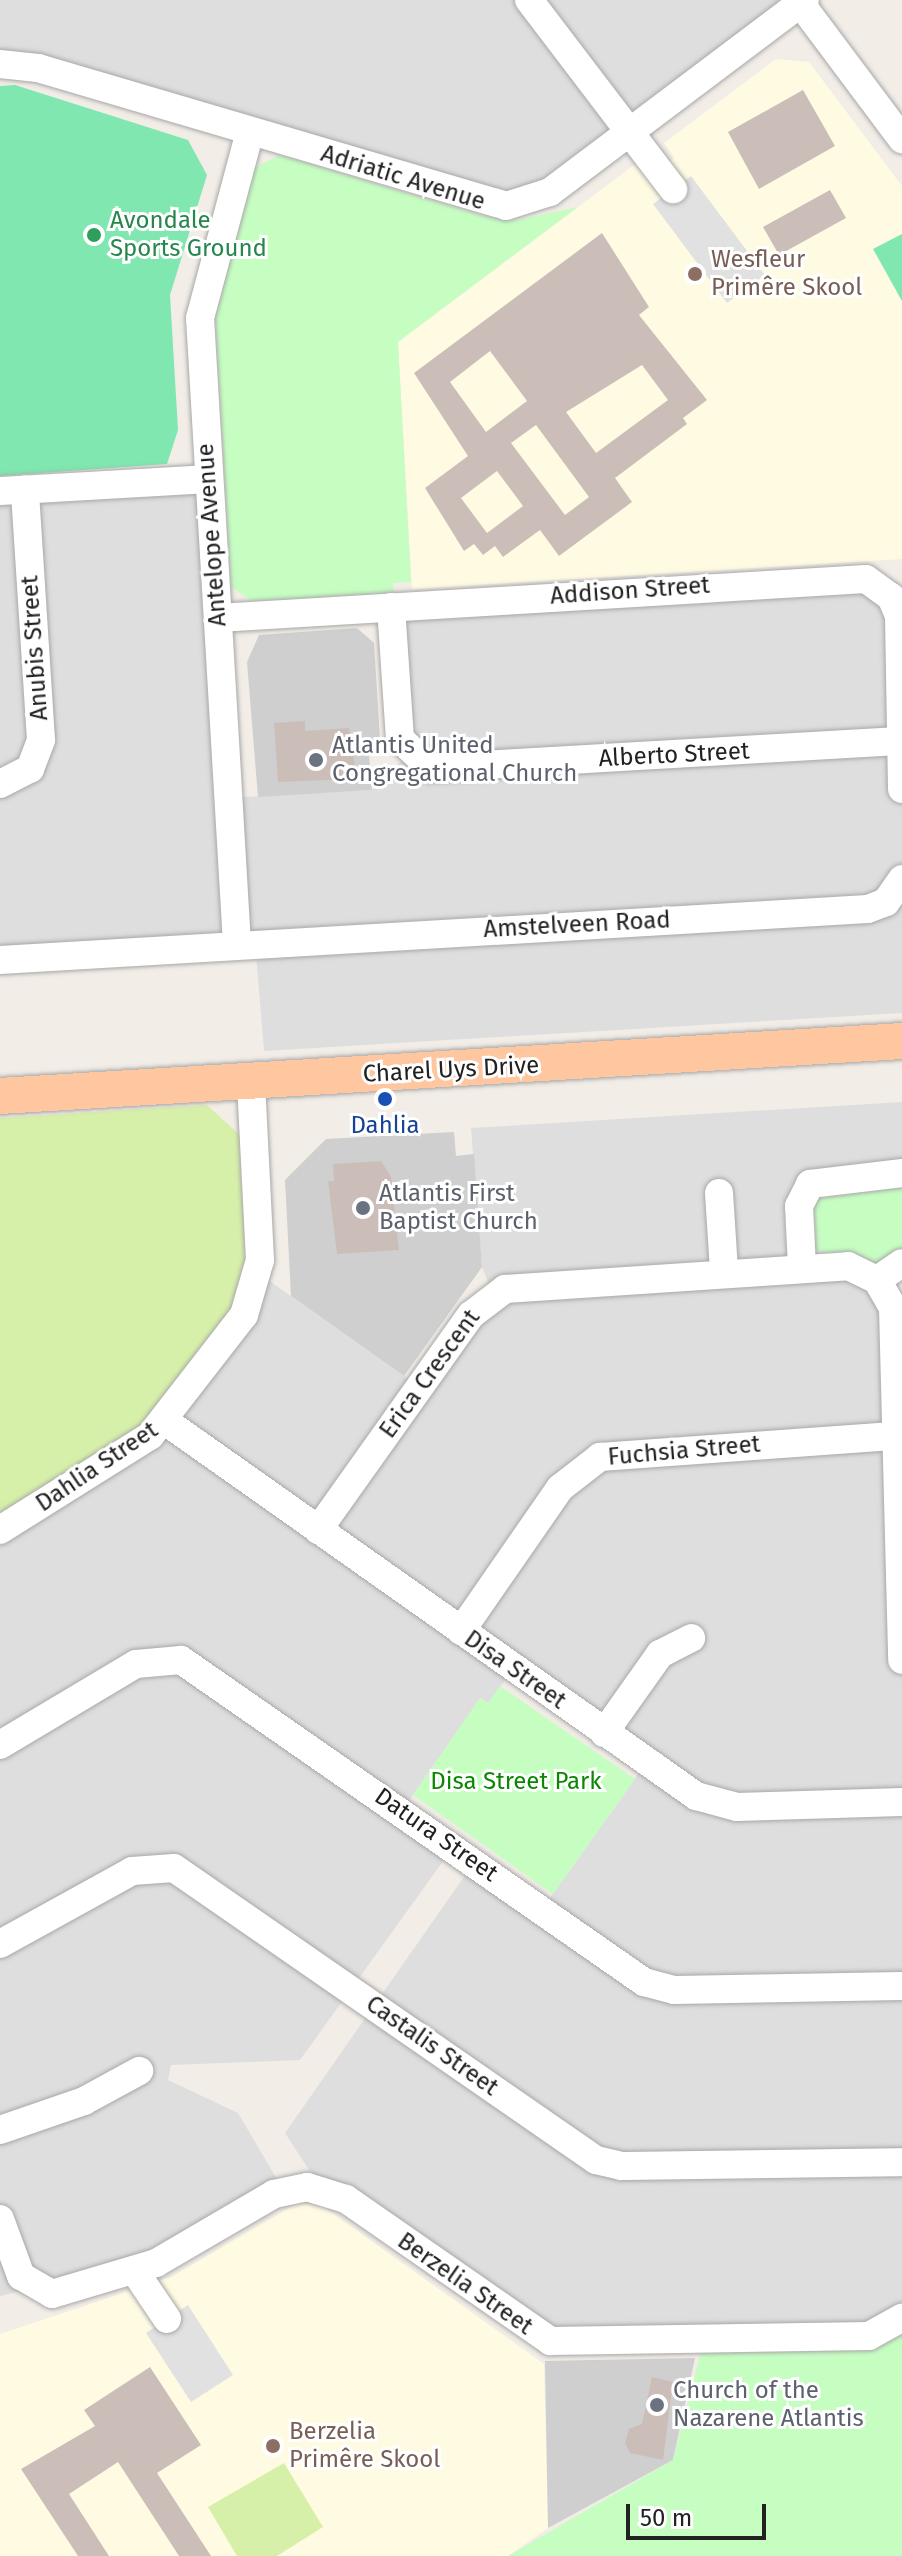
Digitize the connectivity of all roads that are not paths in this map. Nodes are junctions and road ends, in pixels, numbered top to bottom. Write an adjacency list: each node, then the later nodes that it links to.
1 (529, 0): 4 (street)
2 (801, 1): 4 (street, Adriatic Avenue); 6 (street)
3 (0, 64): 5 (street, Adriatic Avenue)
4 (630, 131): 5 (street, Adriatic Avenue); 7 (street)
5 (250, 132): 8 (street, Antelope Avenue)
6 (902, 139)
7 (673, 189)
8 (209, 479): 9 (street); 11 (street, Antelope Avenue)
9 (12, 490): 13 (street, Anubis Street)
10 (391, 607): 11 (street, Addison Street); 12 (street, Alberto Street); 12 (street, Addison Street)
11 (218, 618): 16 (street, Antelope Avenue)
12 (902, 741): 14 (street)
13 (0, 784)
14 (902, 789)
15 (902, 879): 16 (street, Amstelveen Road)
16 (237, 944): 17 (street, Amstelveen Road)
17 (0, 960)
18 (902, 1041): 19 (main road, Charel Uys Drive)
19 (251, 1081): 20 (main road, Charel Uys Drive); 27 (street, Dahlia Street)
20 (0, 1096)
21 (902, 1173): 24 (street)
22 (719, 1193): 25 (street)
23 (902, 1263): 26 (street)
24 (802, 1267): 25 (street, Erica Crescent); 26 (street, Erica Crescent)
25 (724, 1271): 30 (street, Erica Crescent)
26 (877, 1280): 28 (street)
27 (165, 1421): 29 (street, Dahlia Street); 30 (street, Disa Street)
28 (896, 1436): 31 (street, Fuchsia Street); 33 (street)
29 (0, 1530)
30 (318, 1530): 31 (street, Disa Street)
31 (461, 1631): 34 (street, Disa Street)
32 (691, 1638): 34 (street)
33 (902, 1660)
34 (604, 1733): 36 (street, Disa Street)
35 (0, 1745): 38 (street, Datura Street)
36 (902, 1802)
37 (0, 1944): 41 (street, Castalis Street)
38 (902, 1986)
39 (139, 2071): 40 (street)
40 (0, 2130)
41 (902, 2162)
42 (0, 2219): 43 (street, Berzelia Street)
43 (134, 2270): 44 (street, Berzelia Street); 45 (street)
44 (902, 2318)
45 (167, 2319)

